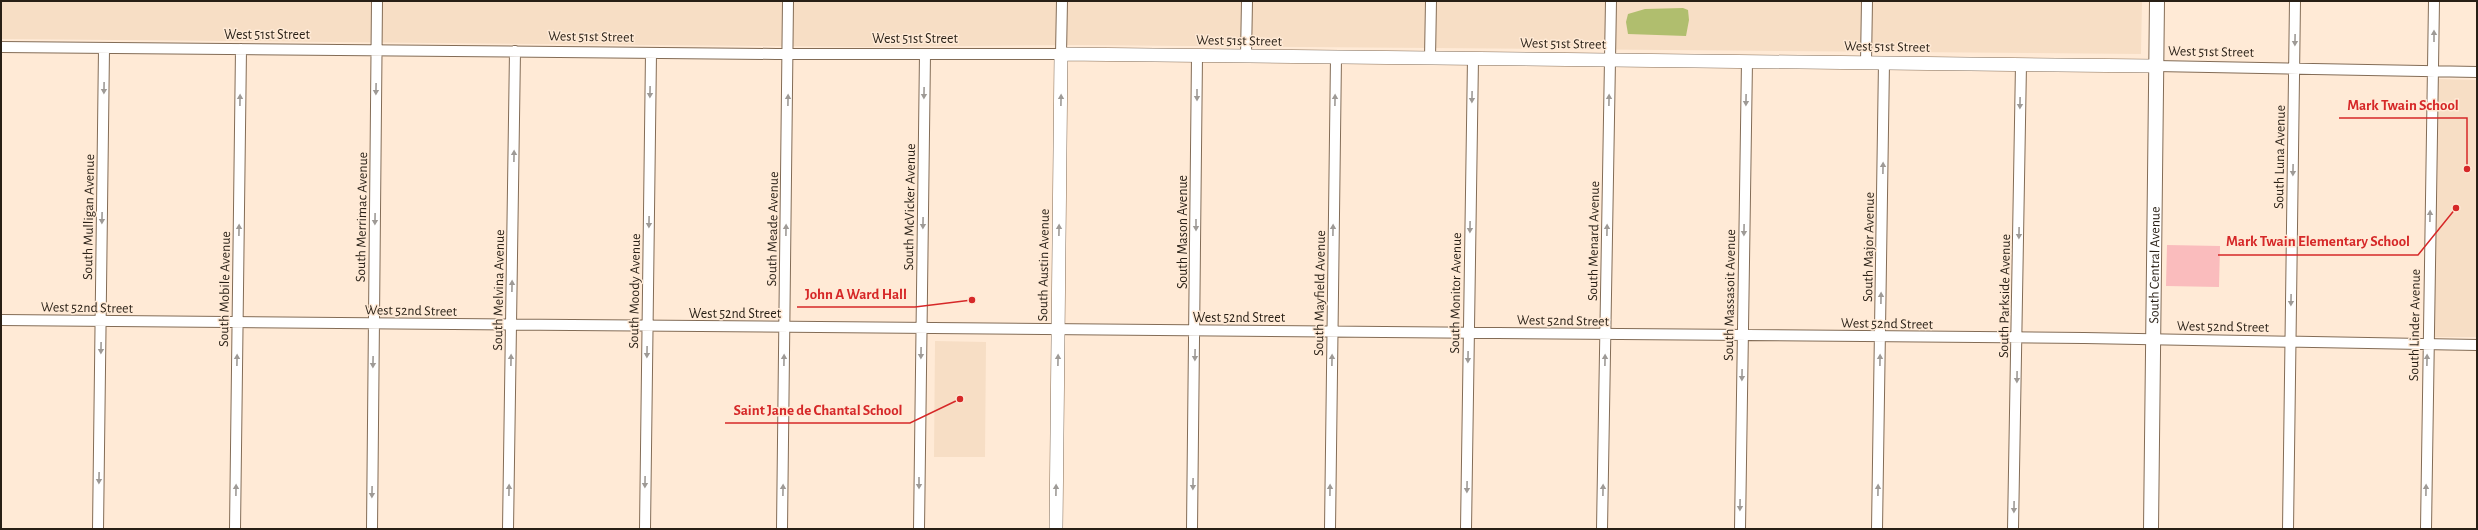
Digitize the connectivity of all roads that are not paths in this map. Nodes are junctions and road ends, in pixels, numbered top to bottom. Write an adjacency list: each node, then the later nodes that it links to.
1 (377, 1): 14 (street, South Merrimac Avenue)
2 (788, 1): 17 (street, South Meade Avenue)
3 (1062, 1): 19 (street, South Austin Avenue)
4 (1247, 1): 21 (street)
5 (1431, 1): 23 (street)
6 (1611, 1): 25 (street, South Menard Avenue)
7 (1867, 1): 27 (street)
8 (2157, 1): 30 (main road, South Central Avenue)
9 (2295, 1): 31 (street, South Luna Avenue, one-way to 31)
10 (2434, 1): 32 (street, South Linder Avenue, one-way to 10)
11 (1, 47): 12 (street, West 51st Street)
12 (104, 48): 13 (street, West 51st Street); 35 (street, South Mulligan Avenue, one-way to 35)
13 (241, 49): 14 (street, West 51st Street); 36 (street, South Mobile Avenue, one-way to 13)
14 (376, 50): 15 (street, West 51st Street); 37 (street, South Merrimac Avenue, one-way to 37)
15 (515, 51): 16 (street, West 51st Street); 38 (street, South Melvina Avenue, one-way to 15)
16 (651, 53): 17 (street, West 51st Street); 39 (street, South Moody Avenue, one-way to 39)
17 (788, 54): 18 (street, West 51st Street); 40 (street, South Meade Avenue, one-way to 17)
18 (925, 54): 19 (street, West 51st Street); 41 (street, South McVicker Avenue, one-way to 41)
19 (1062, 54): 20 (street, West 51st Street); 42 (street, South Austin Avenue, one-way to 19)
20 (1197, 56): 21 (street, West 51st Street); 43 (street, South Mason Avenue, one-way to 43)
21 (1246, 56): 22 (street, West 51st Street)
22 (1336, 57): 23 (street, West 51st Street); 44 (street, South Mayfield Avenue, one-way to 22)
23 (1430, 58): 24 (street, West 51st Street)
24 (1473, 58): 25 (street, West 51st Street); 45 (street, South Monitor Avenue, one-way to 45)
25 (1610, 60): 26 (street, West 51st Street); 46 (street, South Menard Avenue, one-way to 25)
26 (1746, 61): 27 (street, West 51st Street); 47 (street, South Massasoit Avenue, one-way to 47)
27 (1866, 62): 28 (street, West 51st Street)
28 (1884, 62): 29 (street, West 51st Street); 48 (street, South Major Avenue, one-way to 28)
29 (2020, 64): 30 (street, West 51st Street); 49 (street, South Parkside Avenue, one-way to 49)
30 (2156, 66): 31 (street, West 51st Street); 50 (main road, South Central Avenue)
31 (2294, 68): 32 (street, West 51st Street); 51 (street, South Luna Avenue, one-way to 51)
32 (2433, 71): 33 (street, West 51st Street); 52 (street, South Linder Avenue, one-way to 32)
33 (2477, 72)
34 (1, 320): 35 (street, West 52nd Street)
35 (101, 321): 36 (street, West 52nd Street); 54 (street, South Mulligan Avenue, one-way to 54)
36 (238, 322): 37 (street, West 52nd Street); 55 (street, South Mobile Avenue, one-way to 36)
37 (374, 323): 38 (street, West 52nd Street); 56 (street, South Merrimac Avenue, one-way to 56)
38 (512, 325): 39 (street, West 52nd Street); 57 (street, South Melvina Avenue, one-way to 38)
39 (648, 326): 40 (street, West 52nd Street); 58 (street, South Moody Avenue, one-way to 58)
40 (784, 327): 41 (street, West 52nd Street); 59 (street, South Meade Avenue, one-way to 40)
41 (921, 328): 42 (street, West 52nd Street); 60 (street, South McVicker Avenue, one-way to 60)
42 (1058, 330): 43 (street, West 52nd Street); 61 (street, South Austin Avenue, one-way to 42)
43 (1196, 331): 44 (street, West 52nd Street); 62 (street, South Mason Avenue, one-way to 62)
44 (1332, 332): 45 (street, West 52nd Street); 63 (street, South Mayfield Avenue, one-way to 44)
45 (1468, 333): 46 (street, West 52nd Street); 64 (street, South Monitor Avenue, one-way to 64)
46 (1606, 334): 47 (street, West 52nd Street); 65 (street, South Menard Avenue, one-way to 46)
47 (1743, 336): 48 (street, West 52nd Street); 66 (street, South Massasoit Avenue, one-way to 66)
48 (1881, 337): 49 (street, West 52nd Street); 67 (street, South Major Avenue, one-way to 48)
49 (2017, 338): 50 (street, West 52nd Street); 68 (street, South Parkside Avenue, one-way to 68)
50 (2153, 339): 51 (street, West 52nd Street); 69 (main road, South Central Avenue)
51 (2291, 342): 52 (street, West 52nd Street); 70 (street, South Luna Avenue)
52 (2428, 344): 53 (street, West 52nd Street); 71 (street, South Linder Avenue, one-way to 52)
53 (2477, 345)
54 (98, 529)
55 (235, 529)
56 (372, 529)
57 (508, 529)
58 (645, 529)
59 (782, 529)
60 (919, 529)
61 (1056, 529)
62 (1192, 529)
63 (1330, 529)
64 (1466, 529)
65 (1602, 529)
66 (1740, 529)
67 (1877, 529)
68 (2013, 529)
69 (2150, 529)
70 (2288, 529)
71 (2426, 529)

